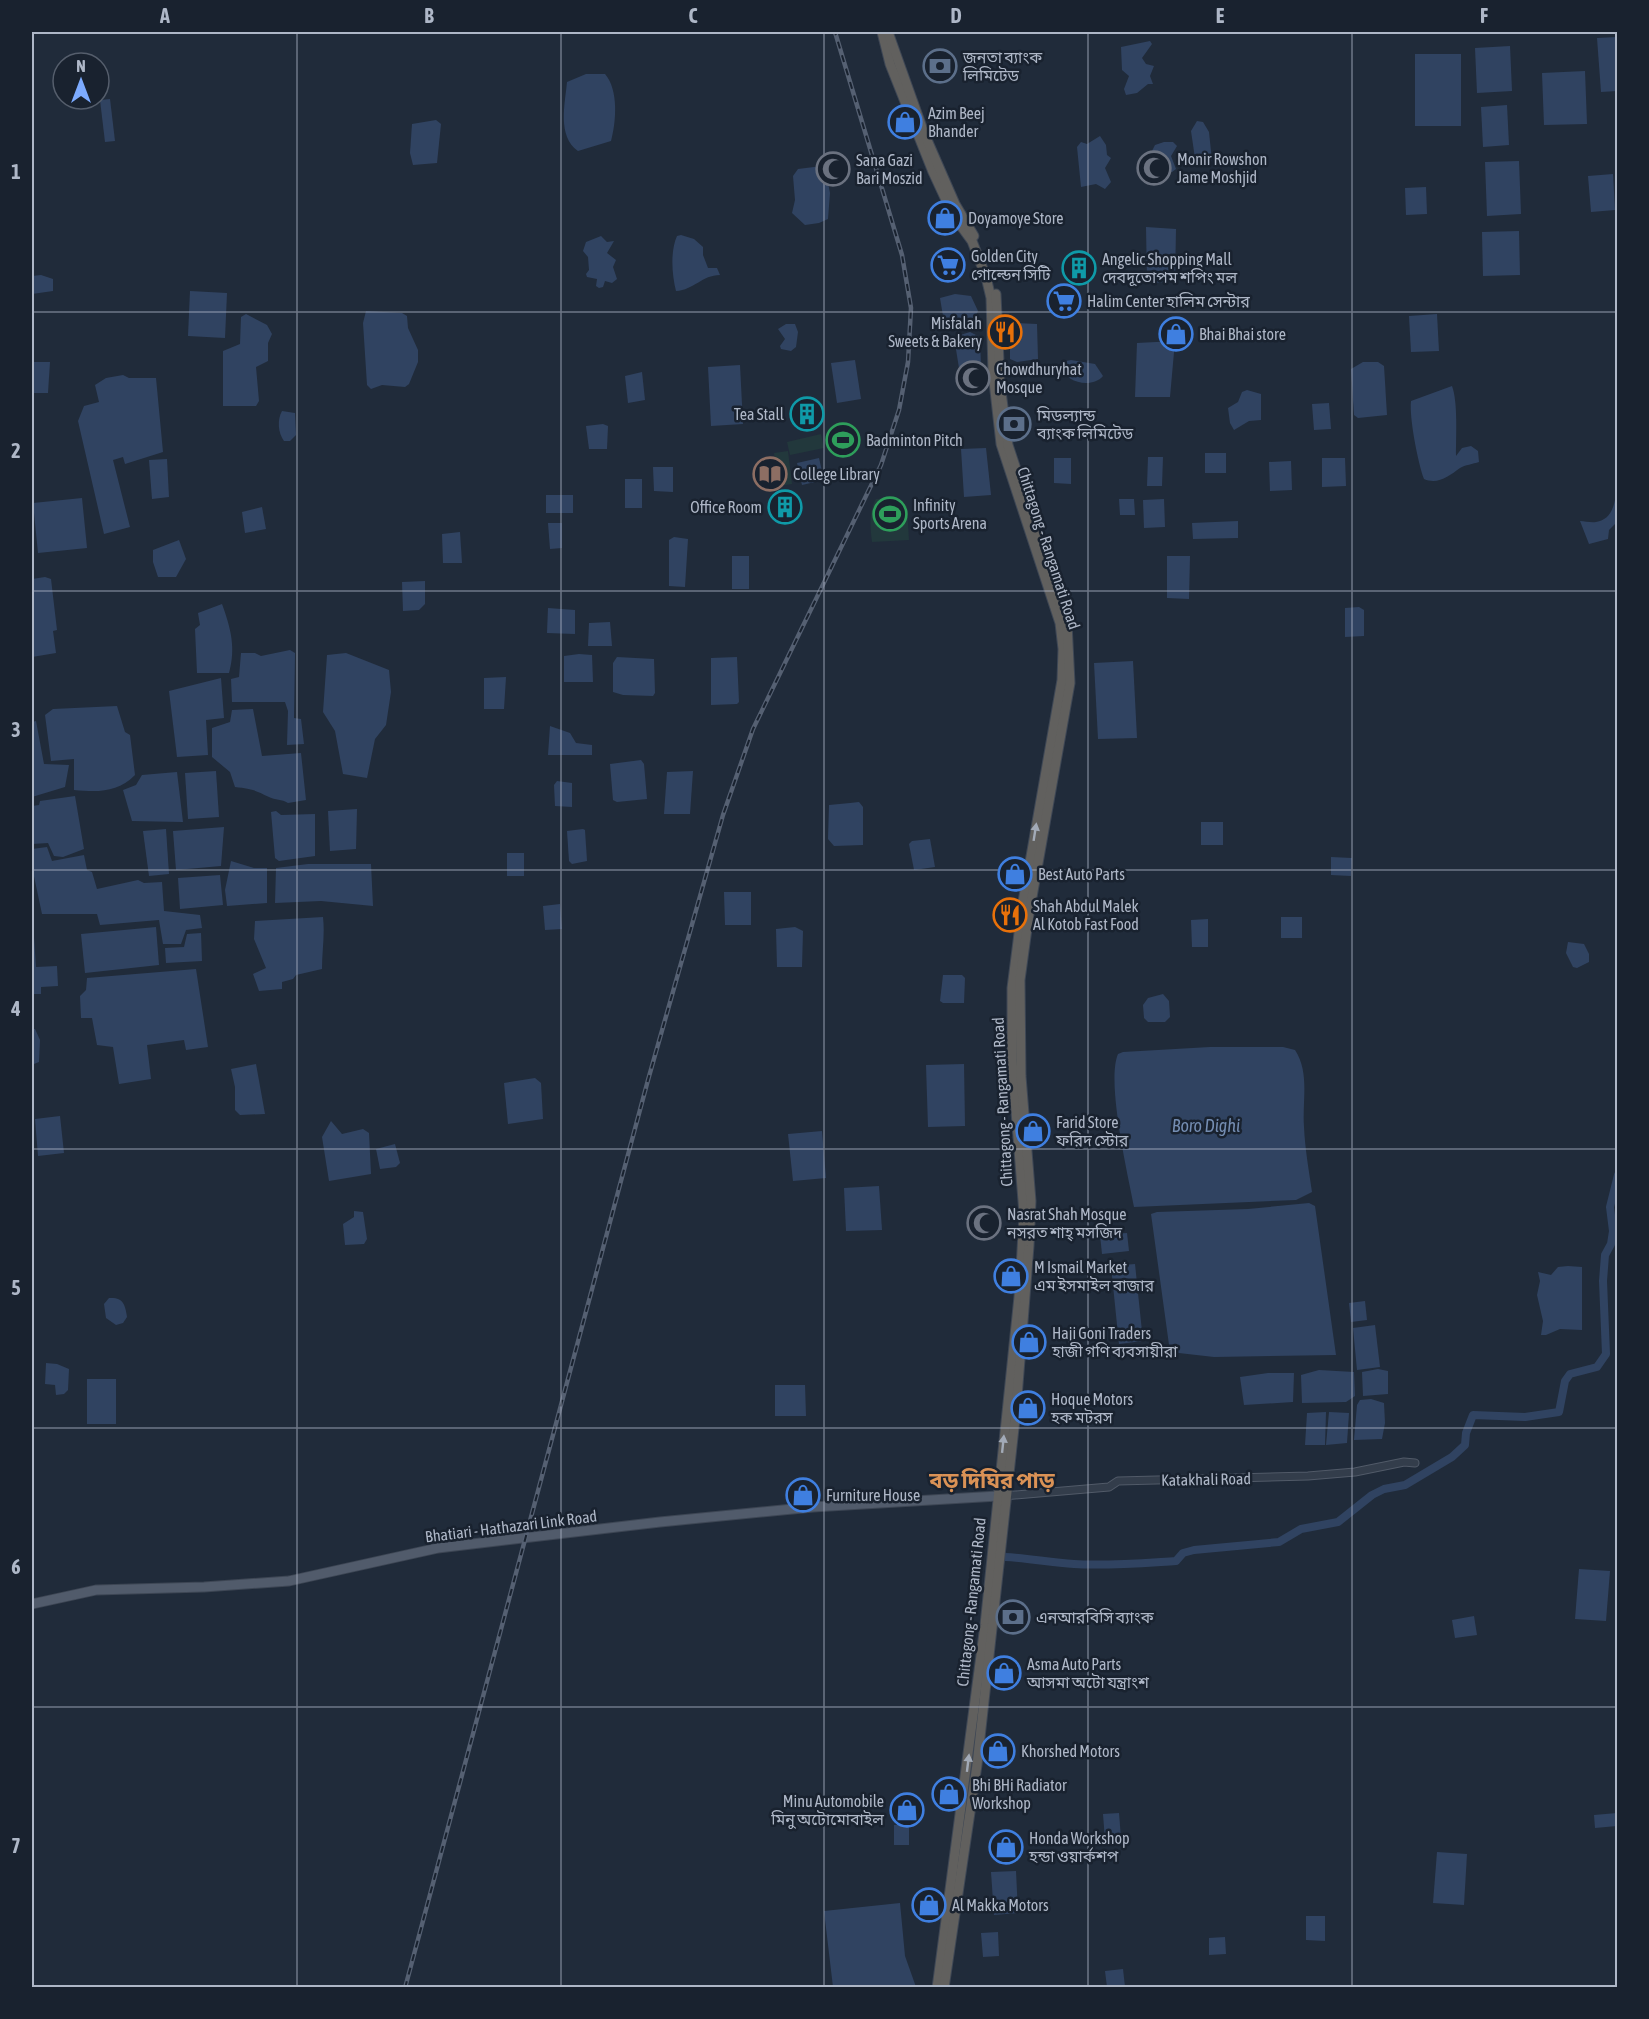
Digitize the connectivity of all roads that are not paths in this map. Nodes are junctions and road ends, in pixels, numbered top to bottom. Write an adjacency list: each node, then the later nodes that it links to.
1 (882, 32): 3 (highway, Chittagong - Rangamati Road)
2 (888, 32): 3 (highway, Chittagong - Rangamati Road)
3 (1067, 649): 5 (highway, Chittagong - Rangamati Road)
4 (1415, 1463): 5 (street, Katakhali Road)
5 (1002, 1496): 6 (main road, Bhatiari - Hathazari Link Road); 7 (highway, Chittagong - Rangamati Road, one-way to 5); 8 (highway, Chittagong - Rangamati Road)
6 (32, 1604)
7 (937, 1988)
8 (944, 1988)

